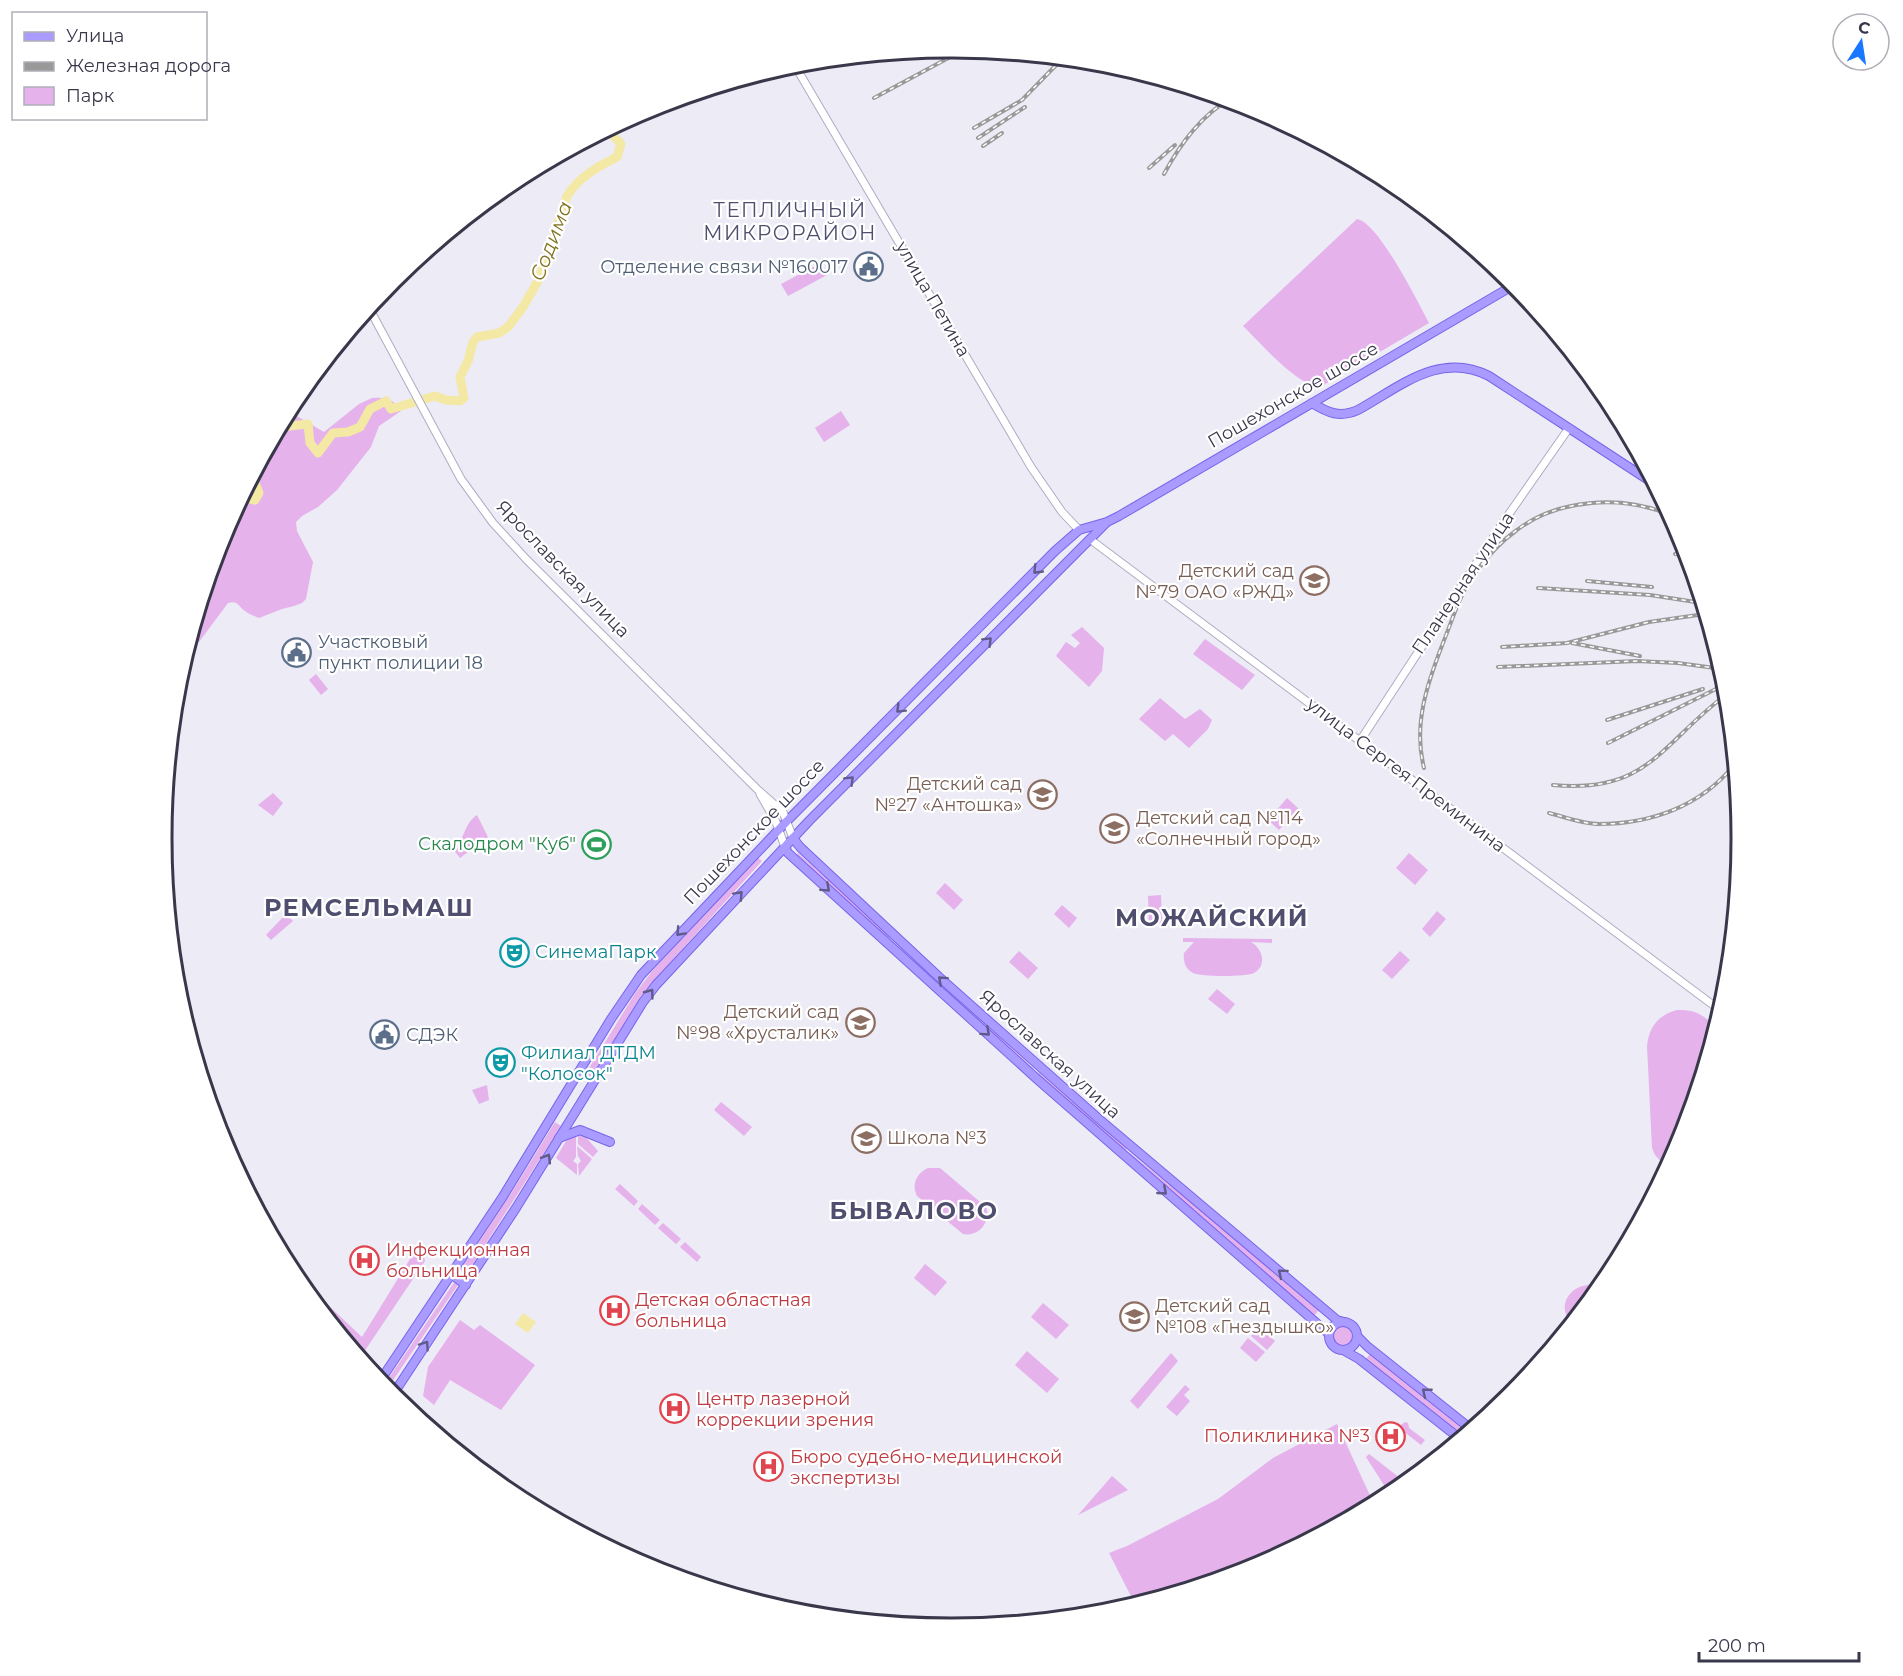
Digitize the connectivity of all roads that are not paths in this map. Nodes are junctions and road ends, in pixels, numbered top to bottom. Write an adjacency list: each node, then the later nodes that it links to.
1 (799, 73): 8 (street, улица Петина)
2 (1506, 290): 4 (main road, Пошехонское шоссе)
3 (373, 316): 13 (street, Ярославская улица)
4 (1312, 403): 5 (main road); 7 (main road, Пошехонское шоссе)
5 (1569, 428): 6 (main road); 12 (street, Планерная улица)
6 (1642, 476)
7 (1107, 522): 8 (main road, Пошехонское шоссе); 9 (main road, Пошехонское шоссе)
8 (1079, 530): 9 (main road); 10 (main road, Пошехонское шоссе, one-way to 10)
9 (1091, 540): 11 (main road, Пошехонское шоссе); 12 (street, улица Сергея Преминина)
10 (996, 612): 11 (main road); 14 (main road, Пошехонское шоссе, one-way to 14)
11 (1006, 622): 15 (main road, Пошехонское шоссе, one-way to 11)
12 (1360, 741): 24 (street, улица Сергея Преминина)
13 (757, 789): 16 (street, Ярославская улица); 17 (street, Ярославская улица)
14 (806, 801): 15 (main road); 16 (main road, Пошехонское шоссе)
15 (818, 812): 18 (main road, Пошехонское шоссе)
16 (787, 821): 17 (main road, Пошехонское шоссе); 18 (street, Ярославская улица)
17 (779, 829): 19 (street, Ярославская улица); 20 (main road, Пошехонское шоссе)
18 (793, 838): 19 (main road, Пошехонское шоссе); 22 (main road, Ярославская улица)
19 (785, 847): 21 (main road, Пошехонское шоссе); 23 (main road, Ярославская улица, one-way to 23)
20 (757, 852): 21 (main road); 25 (main road, Пошехонское шоссе, one-way to 25)
21 (769, 864): 26 (main road, Пошехонское шоссе, one-way to 21)
22 (900, 941): 23 (main road); 35 (main road, Ярославская улица, one-way to 22)
23 (892, 948): 36 (main road, Ярославская улица, one-way to 36)
24 (1712, 1005)
25 (578, 1073): 26 (main road); 27 (main road, Пошехонское шоссе)
26 (594, 1081): 28 (main road, Пошехонское шоссе)
27 (563, 1097): 28 (main road); 29 (main road, Пошехонское шоссе)
28 (577, 1107): 30 (main road, Пошехонское шоссе)
29 (549, 1122): 30 (main road); 33 (main road, Пошехонское шоссе)
30 (564, 1129): 31 (main road, Пошехонское шоссе)
31 (559, 1138): 32 (main road); 34 (main road, Пошехонское шоссе, one-way to 31)
32 (610, 1142)
33 (451, 1274): 34 (main road); 39 (main road, Пошехонское шоссе)
34 (466, 1284): 40 (main road, Пошехонское шоссе, one-way to 34)
35 (1344, 1322): 36 (main road); 37 (main road)
36 (1329, 1334): 38 (main road)
37 (1357, 1336): 38 (main road); 41 (main road, one-way to 37)
38 (1343, 1350): 42 (main road)
39 (385, 1373)
40 (398, 1387)
41 (1465, 1424)
42 (1453, 1434)

